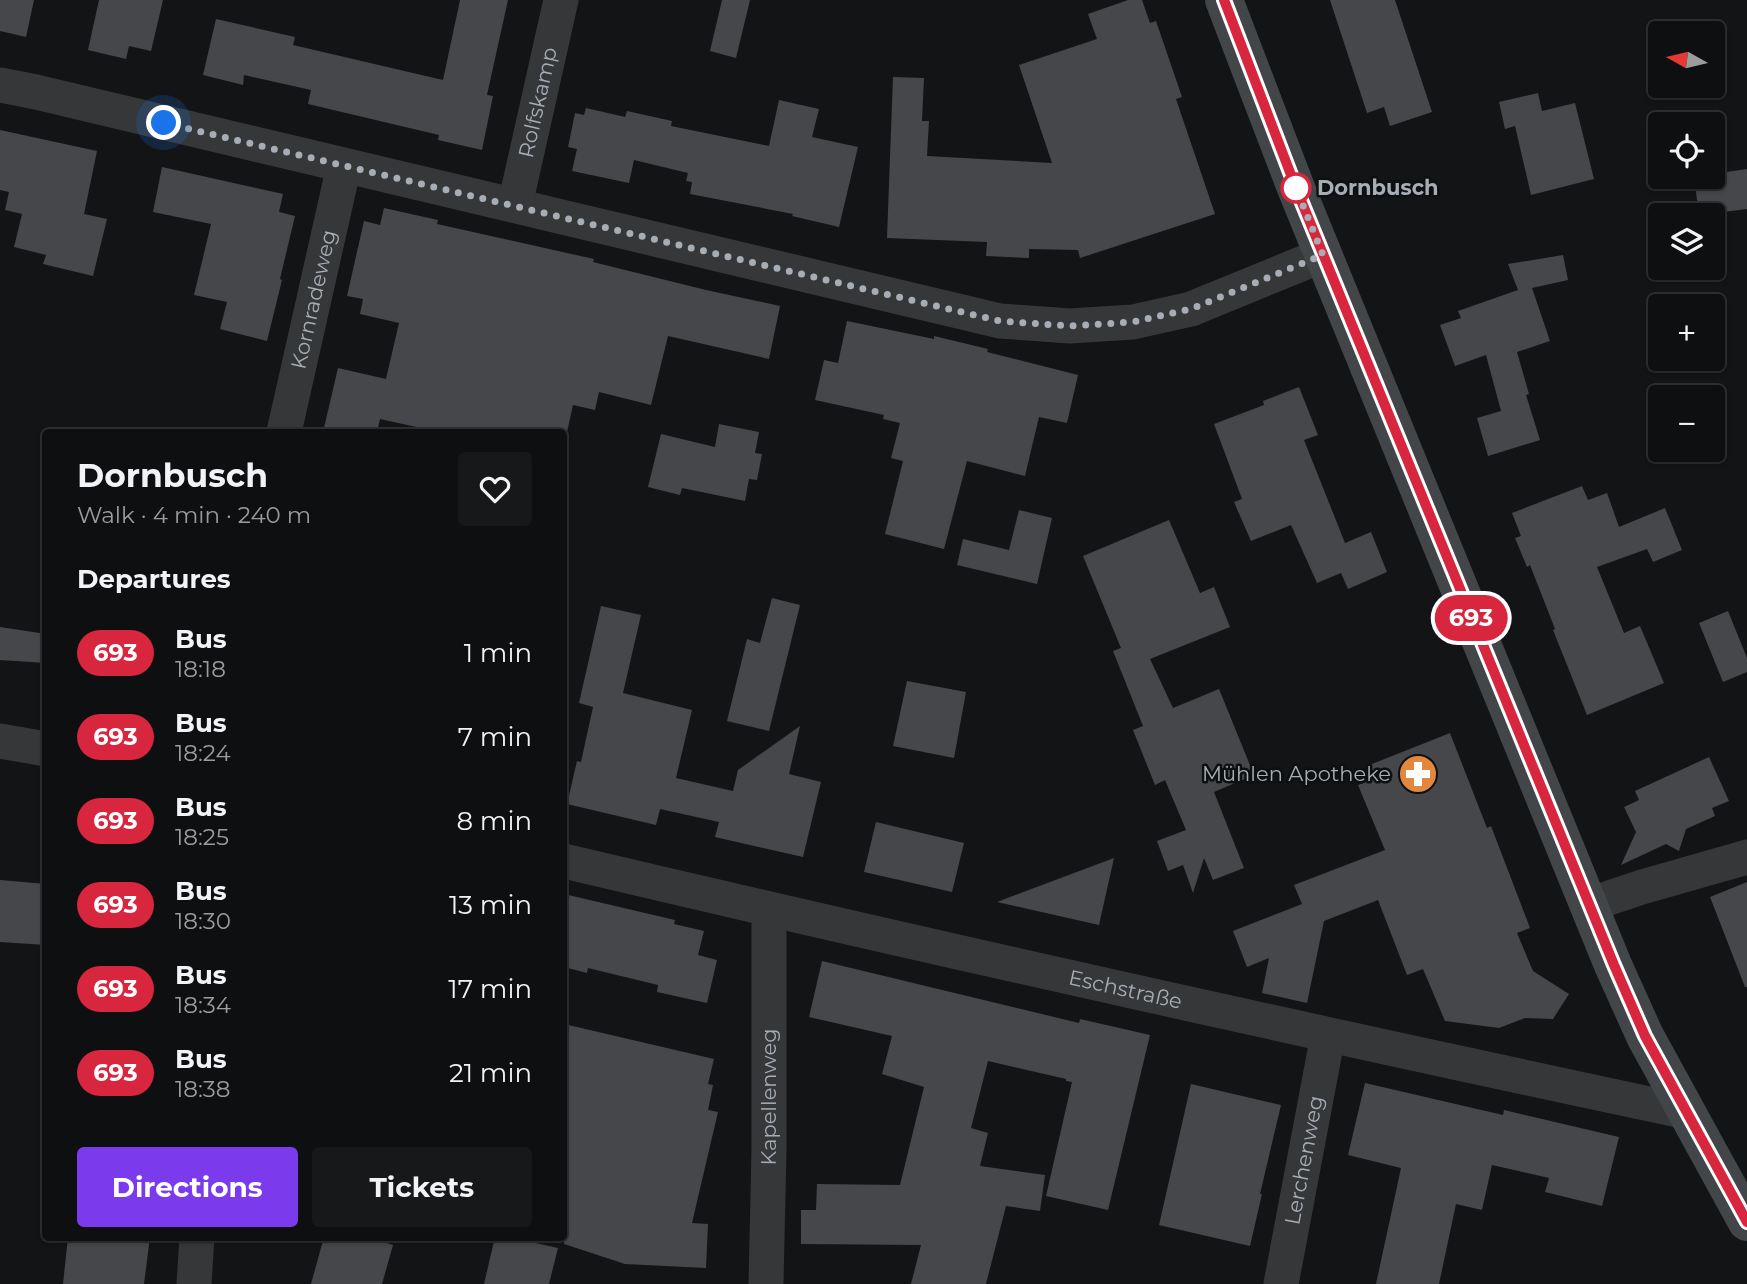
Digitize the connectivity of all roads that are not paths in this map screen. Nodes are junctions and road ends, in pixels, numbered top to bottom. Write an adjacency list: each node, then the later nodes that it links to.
1 (561, 0): 5 (street, Rolfskamp)
2 (1224, 0): 6 (main road)
3 (0, 85): 4 (street)
4 (344, 166): 5 (street); 7 (street, Kornradeweg)
5 (515, 205): 6 (street)
6 (1323, 255): 12 (main road)
7 (285, 429)
8 (0, 741): 9 (street)
9 (42, 748)
10 (1747, 857): 12 (street)
11 (567, 862): 13 (street, Eschstraße)
12 (1588, 905): 15 (main road)
13 (769, 910): 14 (street, Eschstraße); 19 (street, Kapellenweg)
14 (1328, 1035): 15 (street, Eschstraße); 20 (street, Lerchenweg)
15 (1686, 1112): 16 (main road)
16 (1747, 1222)
17 (197, 1241): 18 (street)
18 (194, 1284)
19 (766, 1284)
20 (1281, 1284)

